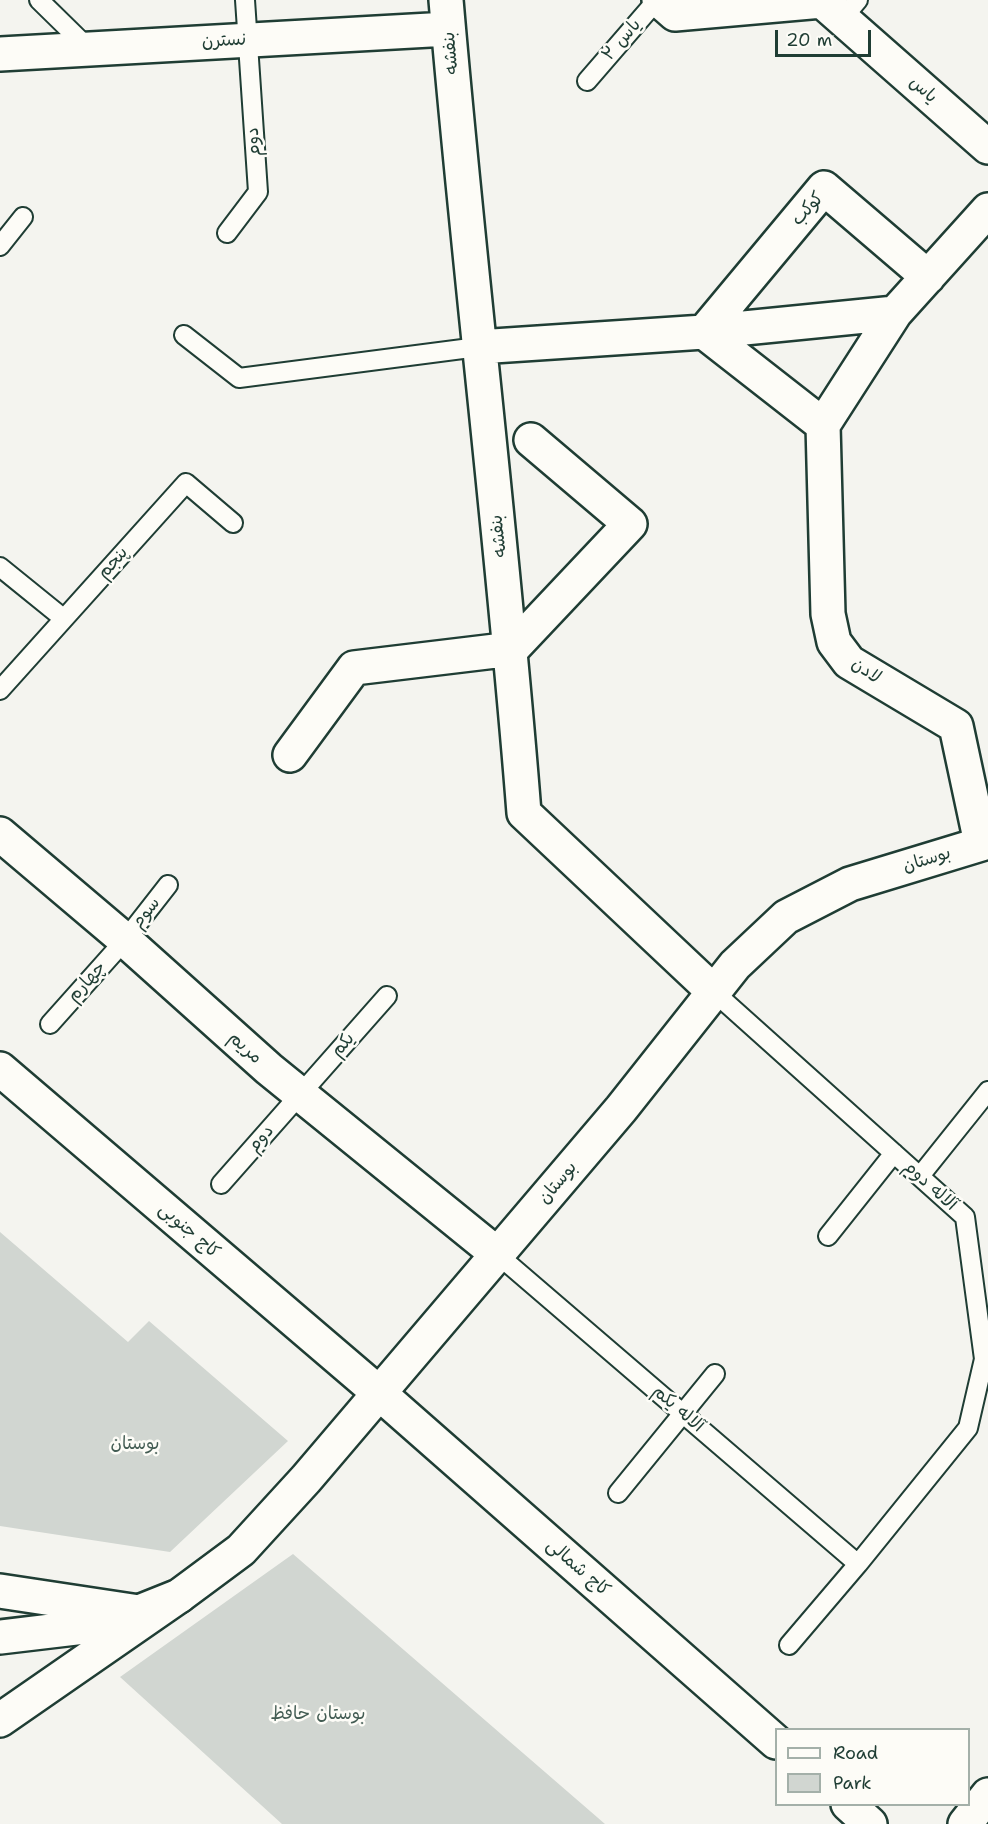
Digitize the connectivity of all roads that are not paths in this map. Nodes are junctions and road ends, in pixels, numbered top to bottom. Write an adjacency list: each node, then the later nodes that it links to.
1 (39, 0): 7 (lane)
2 (245, 0): 6 (lane)
3 (658, 0): 4 (street, یاس); 9 (lane, یاس ۲)
4 (850, 9): 10 (street, یاس)
5 (447, 14): 6 (street, نسترن); 19 (street, بنفشه)
6 (247, 40): 7 (street, نسترن); 13 (lane, دوم)
7 (89, 49): 8 (street, نسترن)
8 (0, 54)
9 (587, 81)
10 (988, 147)
11 (988, 210): 15 (street)
12 (23, 217): 14 (lane)
13 (227, 233)
14 (0, 246)
15 (928, 277): 16 (street); 17 (street, کوکب)
16 (895, 313): 17 (street); 20 (street)
17 (704, 332): 19 (street); 20 (street)
18 (184, 335): 19 (lane)
19 (478, 347): 25 (street, بنفشه)
20 (823, 425): 29 (street, لادن)
21 (531, 440): 25 (street)
22 (233, 523): 24 (lane, پنجم)
23 (0, 567): 24 (lane)
24 (63, 618): 26 (lane, پنجم)
25 (512, 649): 27 (street); 32 (street, بنفشه)
26 (0, 690)
27 (290, 755)
28 (0, 834): 31 (street, مریم)
29 (984, 842): 32 (street, بوستان)
30 (168, 885): 31 (lane, سوم)
31 (125, 940): 34 (lane, چهارم); 37 (street, مریم)
32 (714, 992): 38 (lane, آلاله دوم); 42 (street, بوستان)
33 (387, 996): 37 (lane, یکم)
34 (50, 1024)
35 (0, 1069): 44 (street, کاج جنوبی)
36 (988, 1091): 39 (lane)
37 (300, 1094): 40 (lane, دوم); 42 (street, مریم)
38 (894, 1154): 39 (lane, آلاله دوم); 41 (lane)
39 (920, 1176): 47 (lane, آلاله دوم)
40 (221, 1184)
41 (828, 1236)
42 (497, 1254): 44 (street, بوستان); 45 (lane, آلاله یکم)
43 (715, 1374): 45 (lane)
44 (379, 1393): 49 (street, بوستان); 54 (street, کاج شمالی)
45 (682, 1413): 46 (lane); 47 (lane, آلاله یکم)
46 (618, 1492)
47 (858, 1564): 52 (lane, آلاله دوم)
48 (0, 1591): 50 (street)
49 (179, 1596): 50 (street, بوستان); 53 (street)
50 (139, 1612): 51 (street, بوستان)
51 (0, 1637)
52 (789, 1645)
53 (0, 1720)
54 (775, 1740)
55 (988, 1795): 58 (street)
56 (850, 1806): 57 (street)
57 (870, 1824)
58 (966, 1824)

